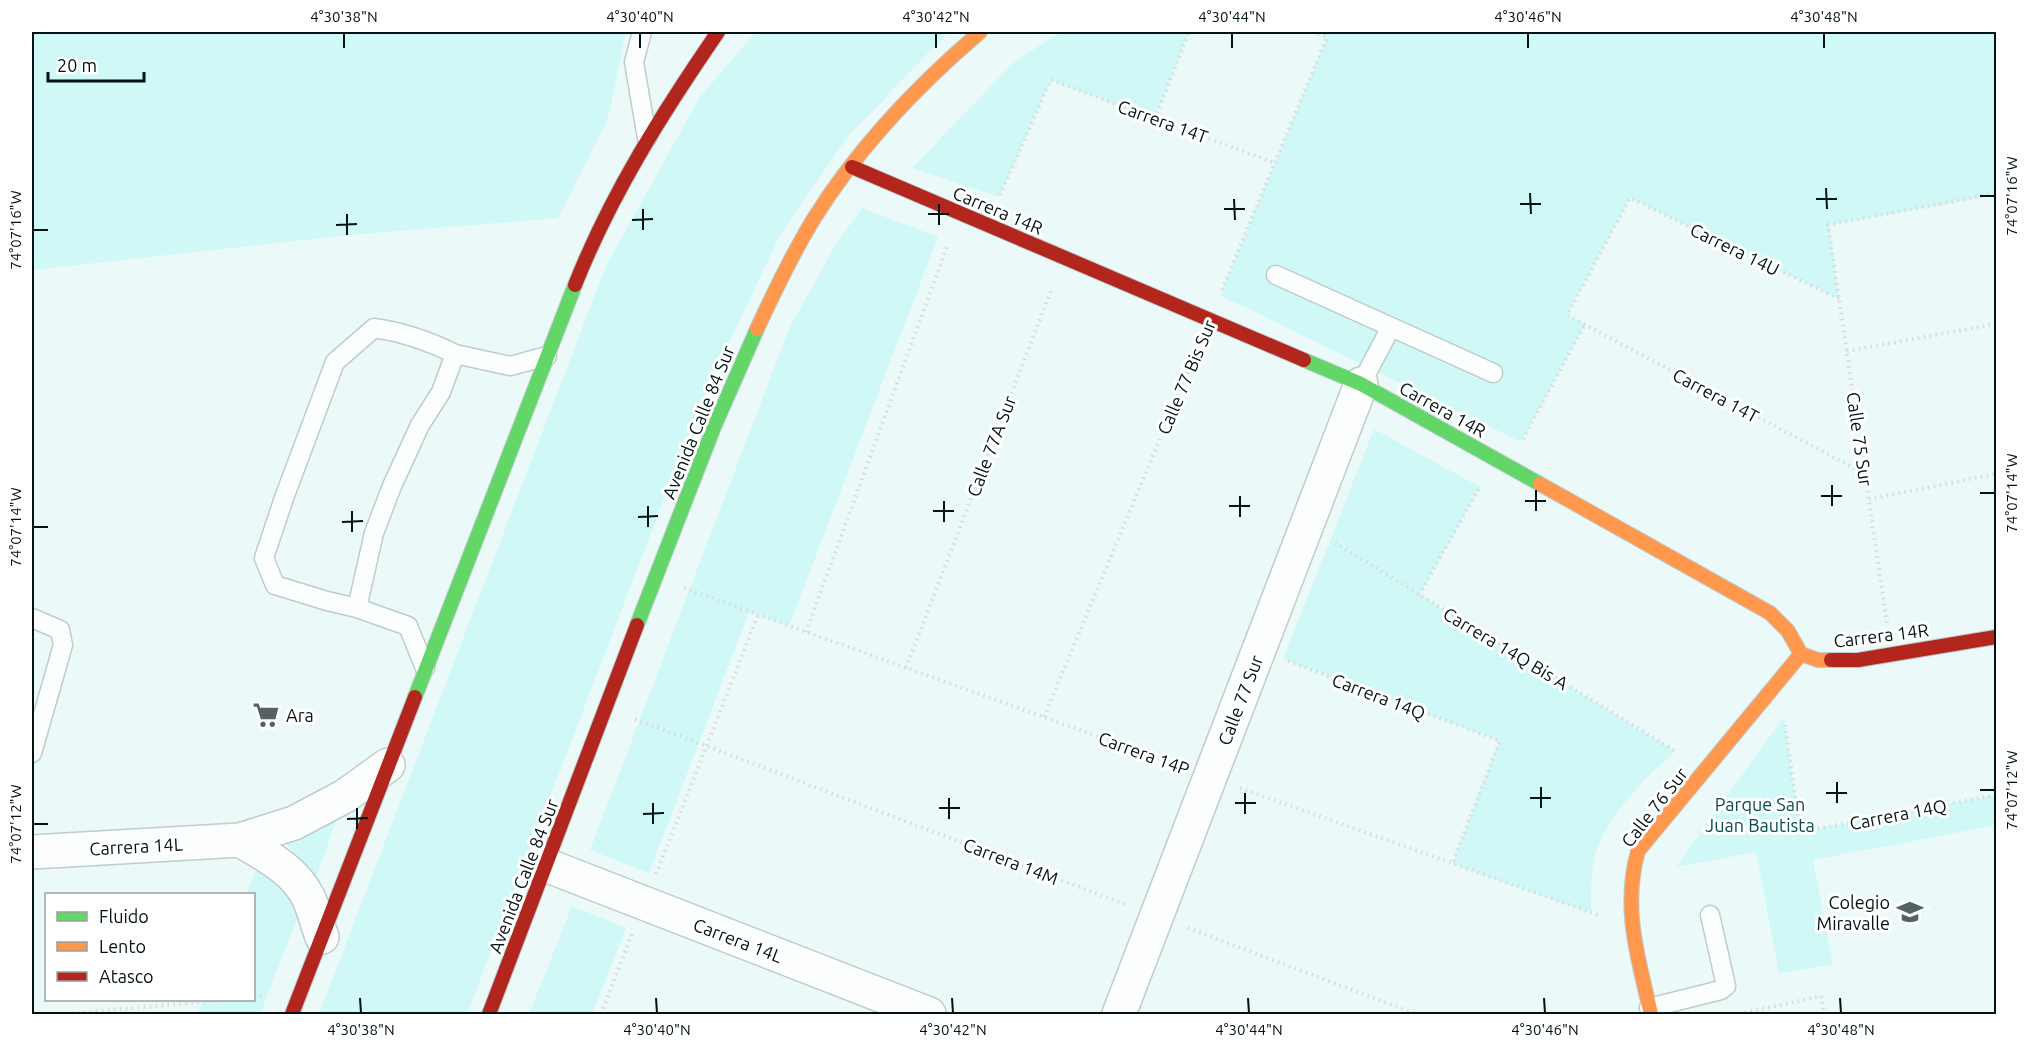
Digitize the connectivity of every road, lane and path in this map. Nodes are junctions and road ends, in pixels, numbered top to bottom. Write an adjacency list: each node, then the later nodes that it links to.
1 (642, 32): 7 (lane)
2 (718, 32): 7 (main road)
3 (980, 32): 9 (main road, Avenida Calle 84 Sur)
4 (1189, 32): 6 (path)
5 (1314, 32): 8 (path, Calle 77 Bis Sur)
6 (1155, 118): 8 (path, Carrera 14T); 11 (path, Carrera 14T)
7 (648, 140): 23 (main road)
8 (1275, 163): 17 (path, Calle 77 Bis Sur)
9 (852, 167): 11 (main road, Carrera 14R); 31 (main road, Avenida Calle 84 Sur)
10 (1996, 193): 15 (path, Calle 75 Sur)
11 (987, 225): 12 (main road, Carrera 14R)
12 (1063, 257): 17 (main road, Carrera 14R); 42 (path, Calle 77A Sur)
13 (941, 265): 36 (path)
14 (1276, 275): 20 (lane)
15 (1839, 299): 16 (path, Carrera 14U); 21 (path, Calle 75 Sur)
16 (1567, 315): 18 (path, Carrera 14T)
17 (1210, 320): 25 (main road, Carrera 14R); 45 (path, Calle 77 Bis Sur)
18 (1584, 324): 26 (path); 27 (path, Carrera 14T)
19 (1996, 324): 21 (path)
20 (1391, 327): 24 (lane); 25 (lane)
21 (1847, 351): 27 (path, Calle 75 Sur)
22 (455, 354): 23 (lane); 33 (lane); 33 (lane)
23 (547, 356): 41 (main road)
24 (1493, 372)
25 (1361, 384): 26 (main road, Carrera 14R); 30 (street, Calle 77 Sur)
26 (1502, 463): 32 (path); 39 (main road, Carrera 14R)
27 (1865, 474): 29 (path, Calle 75 Sur)
28 (1996, 474): 29 (path)
29 (1869, 499): 40 (path, Calle 75 Sur)
30 (1307, 526): 32 (path, Carrera 14Q Bis A); 38 (street, Calle 77 Sur)
31 (655, 578): 34 (path, Carrera 14P); 44 (main road, Avenida Calle 84 Sur)
32 (1419, 595): 49 (path, Carrera 14Q Bis A)
33 (357, 608): 41 (lane)
34 (758, 615): 36 (path, Carrera 14P); 46 (path)
35 (32, 618): 47 (lane)
36 (806, 632): 42 (path, Carrera 14P)
37 (1996, 636): 40 (main road, Carrera 14R)
38 (1259, 650): 50 (street, Calle 77 Sur); 54 (path, Carrera 14Q)
39 (1801, 654): 40 (main road, Carrera 14R); 43 (main road, Calle 76 Sur)
40 (1892, 654)
41 (425, 668): 48 (main road)
42 (906, 668): 45 (path, Carrera 14P)
43 (1779, 680): 49 (main road, Calle 76 Sur); 51 (path, Carrera 14Q)
44 (606, 708): 46 (path, Carrera 14M); 55 (main road, Avenida Calle 84 Sur)
45 (1044, 717): 50 (path, Carrera 14P)
46 (707, 746): 56 (path); 58 (path, Carrera 14M)
47 (32, 753)
48 (388, 765): 52 (street, Carrera 14L); 60 (main road)
49 (1706, 769): 59 (main road, Calle 76 Sur)
50 (1210, 777): 54 (path, Carrera 14P); 58 (street, Calle 77 Sur)
51 (1996, 795)
52 (240, 840): 53 (street, Carrera 14L); 60 (street)
53 (32, 852)
54 (1452, 864): 59 (path, Carrera 14P)
55 (546, 865): 56 (street, Carrera 14L); 65 (main road, Avenida Calle 84 Sur)
56 (645, 903): 66 (path); 67 (street, Carrera 14L)
57 (1710, 915): 62 (lane)
58 (1156, 916): 68 (street, Calle 77 Sur); 69 (path, Carrera 14M)
59 (1632, 928): 62 (main road, Calle 76 Sur)
60 (322, 937): 64 (main road)
61 (200, 1001): 63 (path)
62 (1650, 1011)
63 (66, 1014)
64 (291, 1014)
65 (489, 1014)
66 (601, 1014)
67 (929, 1014)
68 (1119, 1014)
69 (1416, 1014)
70 (1739, 1014): 71 (path)
71 (1824, 1014)

